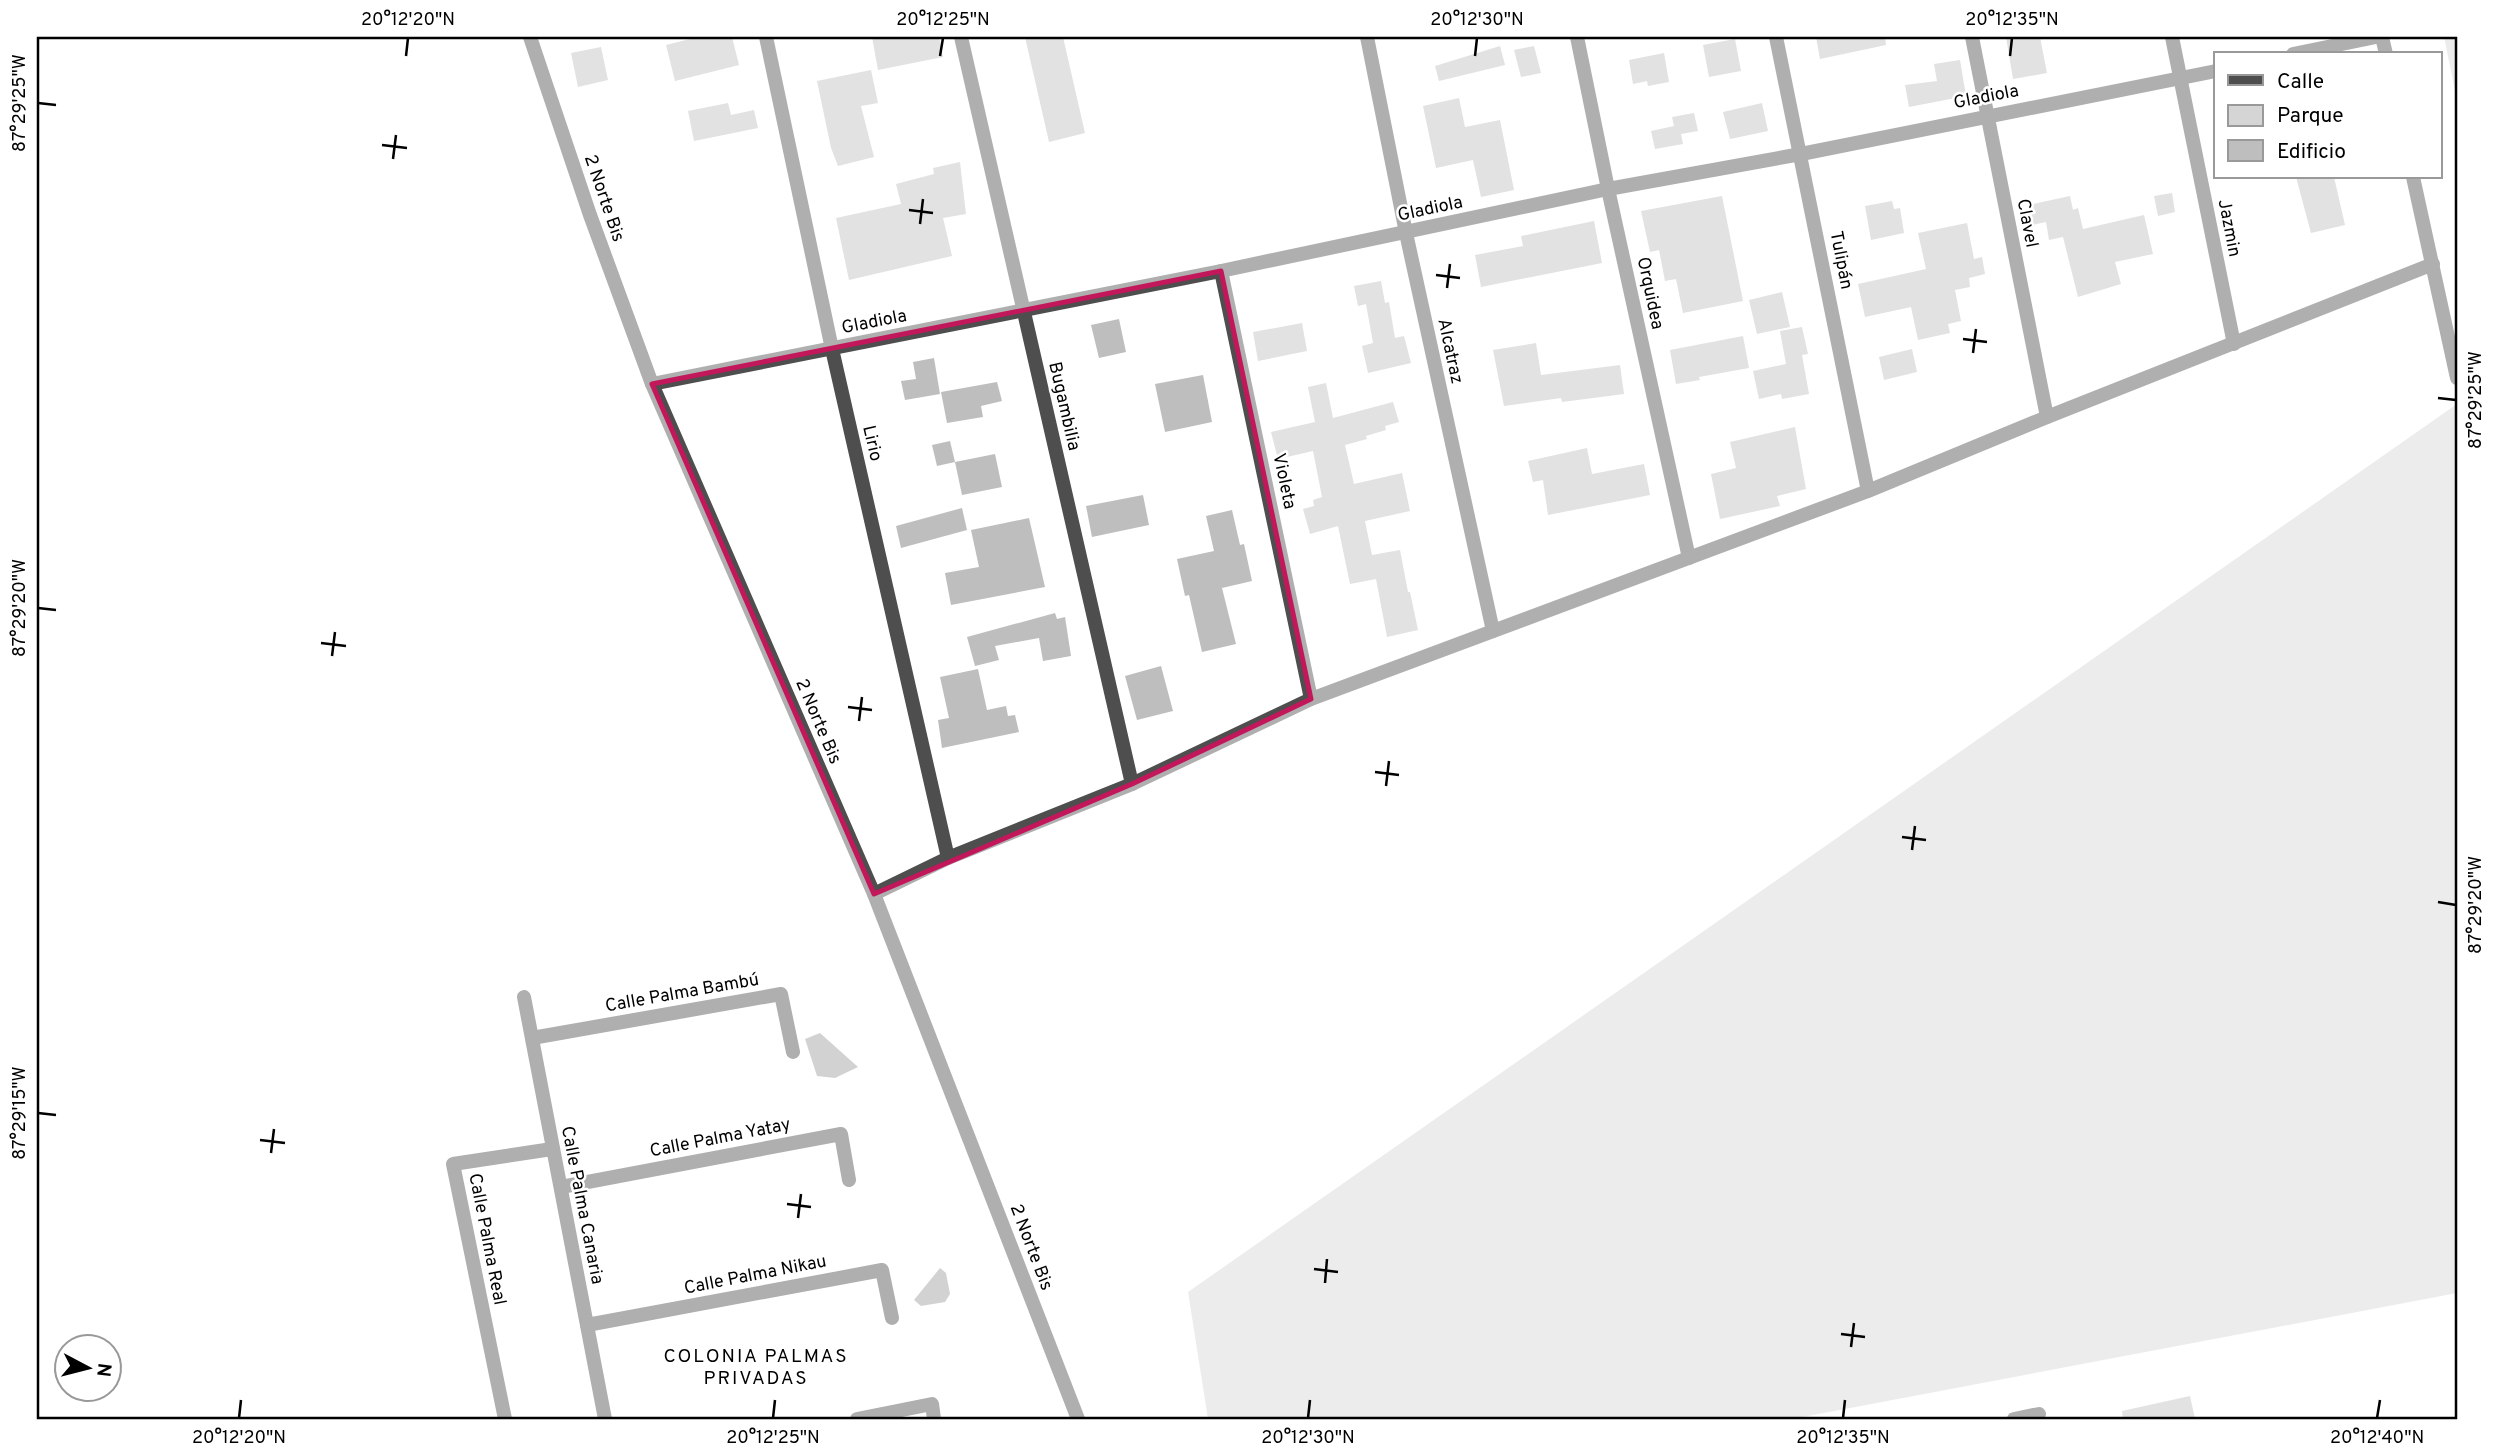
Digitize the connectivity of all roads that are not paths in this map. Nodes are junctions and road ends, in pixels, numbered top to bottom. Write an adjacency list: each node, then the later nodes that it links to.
1 (530, 37): 24 (street, 2 Norte Bis)
2 (766, 37): 22 (street, Lirio)
3 (961, 37): 20 (street, Bugambilia)
4 (1367, 37): 17 (street, Alcatraz)
5 (1577, 37): 16 (street, Orquidea)
6 (1776, 37): 14 (street, Tulipán)
7 (1972, 37): 13 (street, Clavel)
8 (2172, 37): 12 (street, Jazmin)
9 (2376, 37): 10 (street)
10 (2303, 52)
11 (2214, 71): 12 (street, Gladiola)
12 (2181, 78): 13 (street, Gladiola); 21 (street, Jazmin)
13 (1987, 115): 14 (street, Gladiola); 25 (street, Clavel)
14 (1801, 154): 16 (street, Gladiola); 26 (street, Tulipán)
15 (2413, 178): 18 (street)
16 (1608, 189): 17 (street, Gladiola); 27 (street, Orquidea)
17 (1406, 233): 19 (street, Gladiola); 28 (street, Alcatraz)
18 (2433, 264): 21 (street); 23 (street)
19 (1221, 271): 20 (street, Gladiola); 29 (street, Violeta)
20 (1023, 311): 22 (street, Gladiola); 30 (street, Bugambilia)
21 (2234, 344): 25 (street)
22 (832, 349): 24 (street, Gladiola); 31 (street, Lirio)
23 (2457, 378)
24 (652, 384): 32 (street, 2 Norte Bis)
25 (2047, 417): 26 (street)
26 (1868, 491): 27 (street)
27 (1689, 558): 28 (street)
28 (1493, 631): 29 (street)
29 (1311, 699): 30 (street)
30 (1132, 784): 31 (street)
31 (948, 858): 32 (street)
32 (874, 894): 46 (street, 2 Norte Bis)
33 (524, 998): 34 (street, Calle Palma Canaria)
34 (532, 1038): 35 (street, Calle Palma Bambú); 36 (street, Calle Palma Canaria)
35 (793, 1052)
36 (552, 1149): 38 (street, Calle Palma Canaria); 42 (street, Calle Palma Real)
37 (849, 1180): 38 (street, Calle Palma Yatay)
38 (561, 1187): 40 (street, Calle Palma Canaria)
39 (892, 1318): 40 (street, Calle Palma Nikau)
40 (587, 1325): 43 (street, Calle Palma Canaria)
41 (2039, 1414): 47 (street)
42 (505, 1419)
43 (605, 1419)
44 (857, 1419): 45 (street)
45 (934, 1419)
46 (1078, 1419)
47 (2014, 1419)

